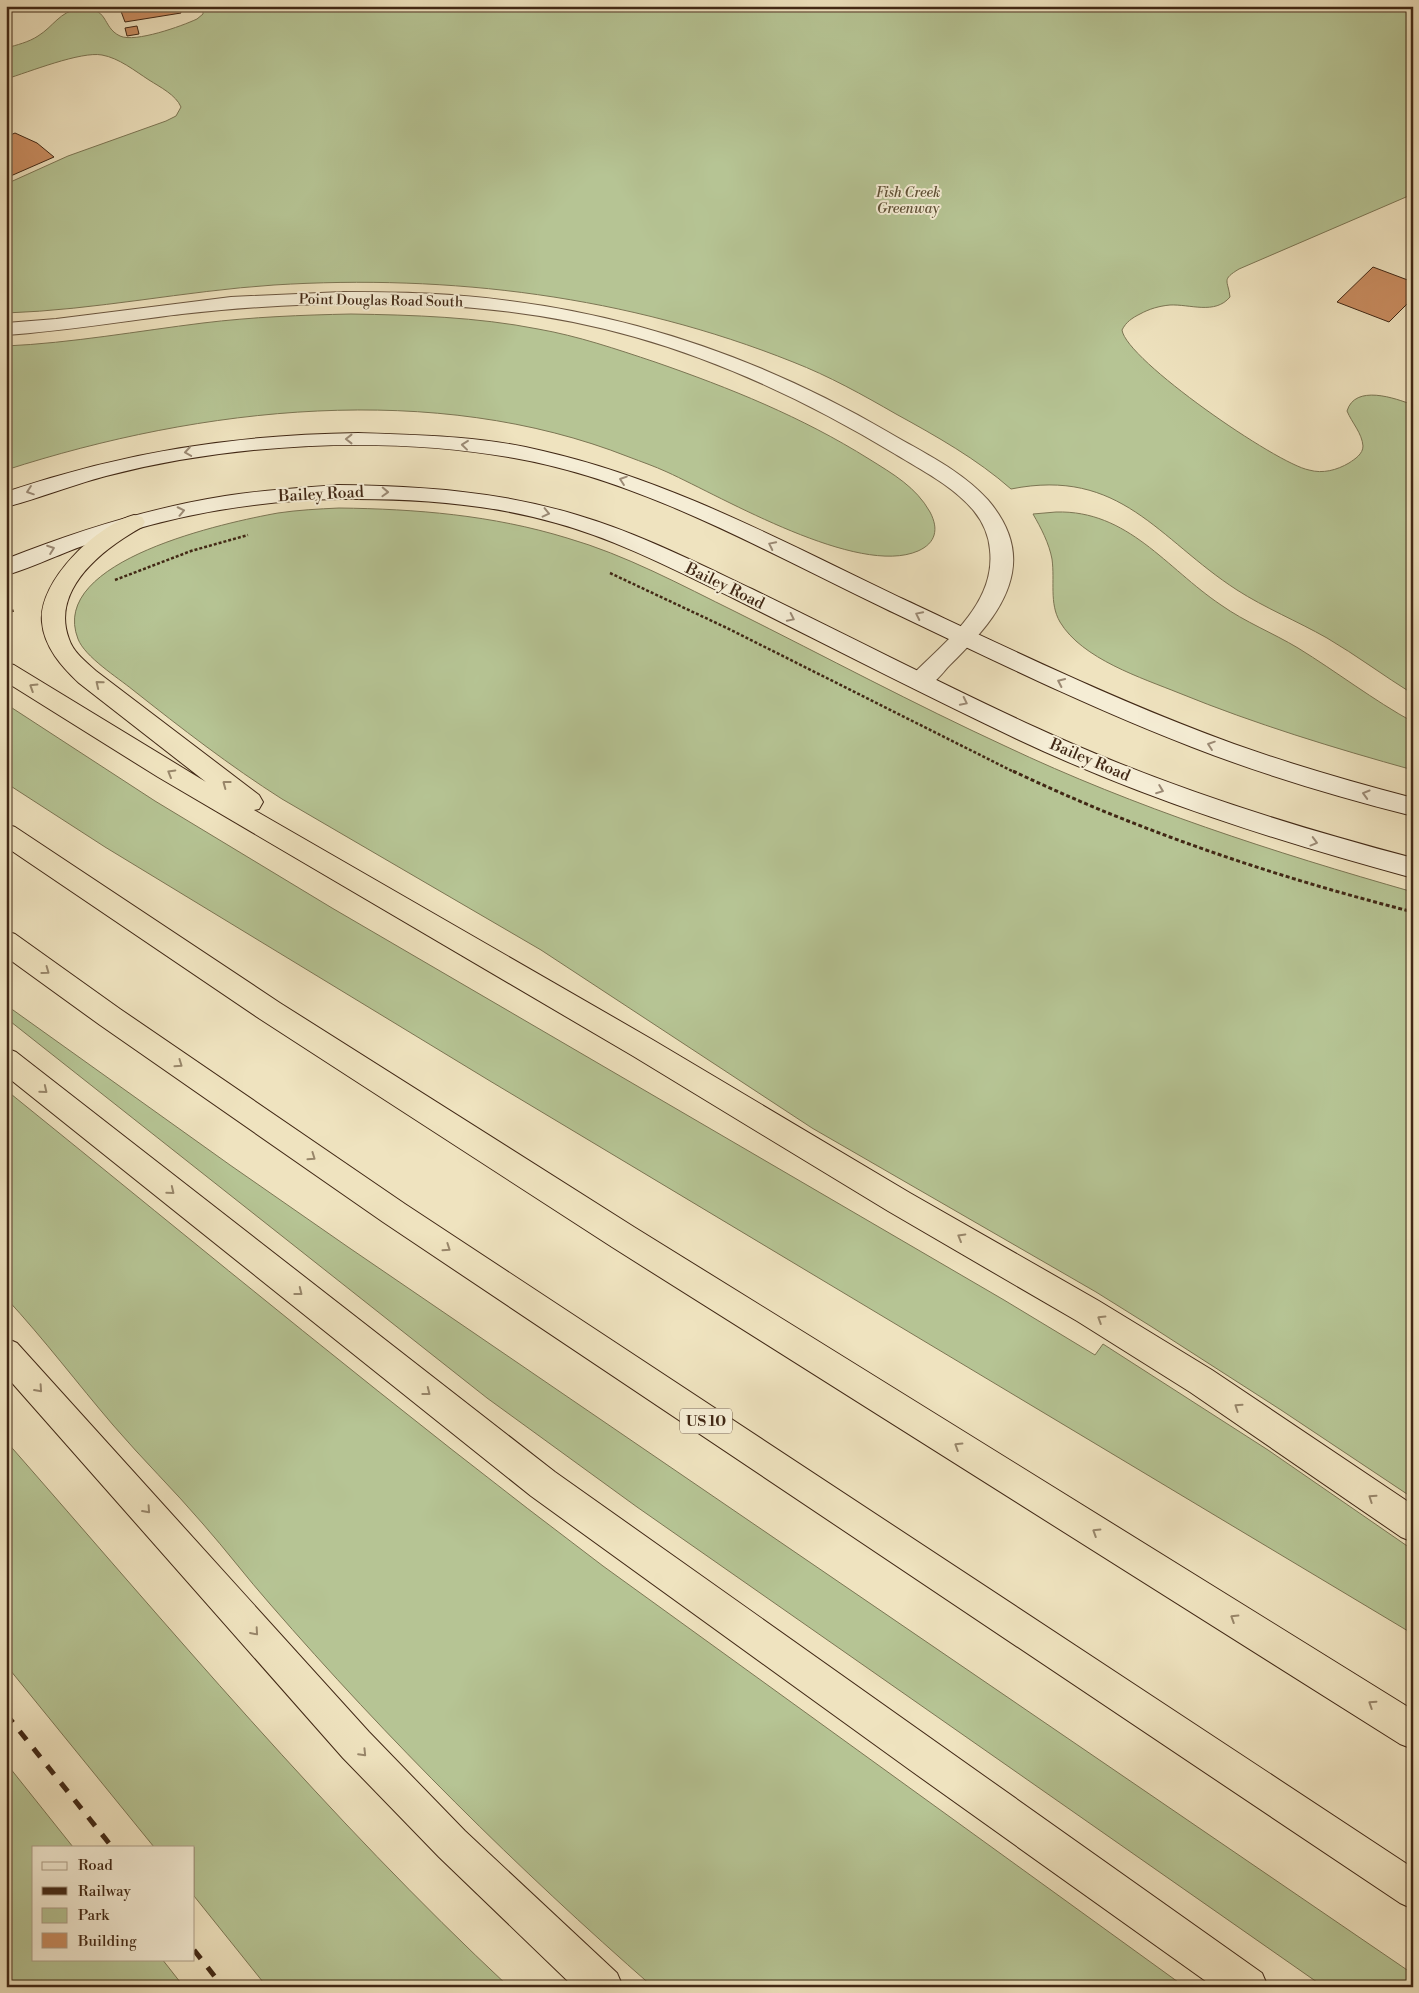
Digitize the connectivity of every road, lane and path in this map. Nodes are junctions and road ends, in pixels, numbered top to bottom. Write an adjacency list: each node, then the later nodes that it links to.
1 (6, 329): 8 (main road, Point Douglas Road South)
2 (6, 500): 8 (main road, one-way to 2)
3 (134, 522): 5 (main road, Bailey Road, one-way to 3); 10 (main road, Bailey Road, one-way to 10); 15 (highway, one-way to 3)
4 (250, 534): 7 (path)
5 (6, 568)
6 (604, 570): 11 (path)
7 (111, 582)
8 (962, 636): 10 (main road, Point Douglas Road South); 12 (main road, one-way to 8)
9 (6, 671): 15 (highway, one-way to 9)
10 (921, 680): 14 (main road, Bailey Road, one-way to 14)
11 (940, 736)
12 (1413, 807)
13 (6, 834): 20 (highway, one-way to 13)
14 (1413, 868)
15 (349, 876): 19 (highway, one-way to 15)
16 (6, 942): 21 (highway, US 10, one-way to 21)
17 (6, 1060): 23 (highway, one-way to 23)
18 (6, 1353): 22 (highway, one-way to 22)
19 (1413, 1525)
20 (1413, 1731)
21 (1413, 1890)
22 (603, 1987)
23 (1248, 1987)

